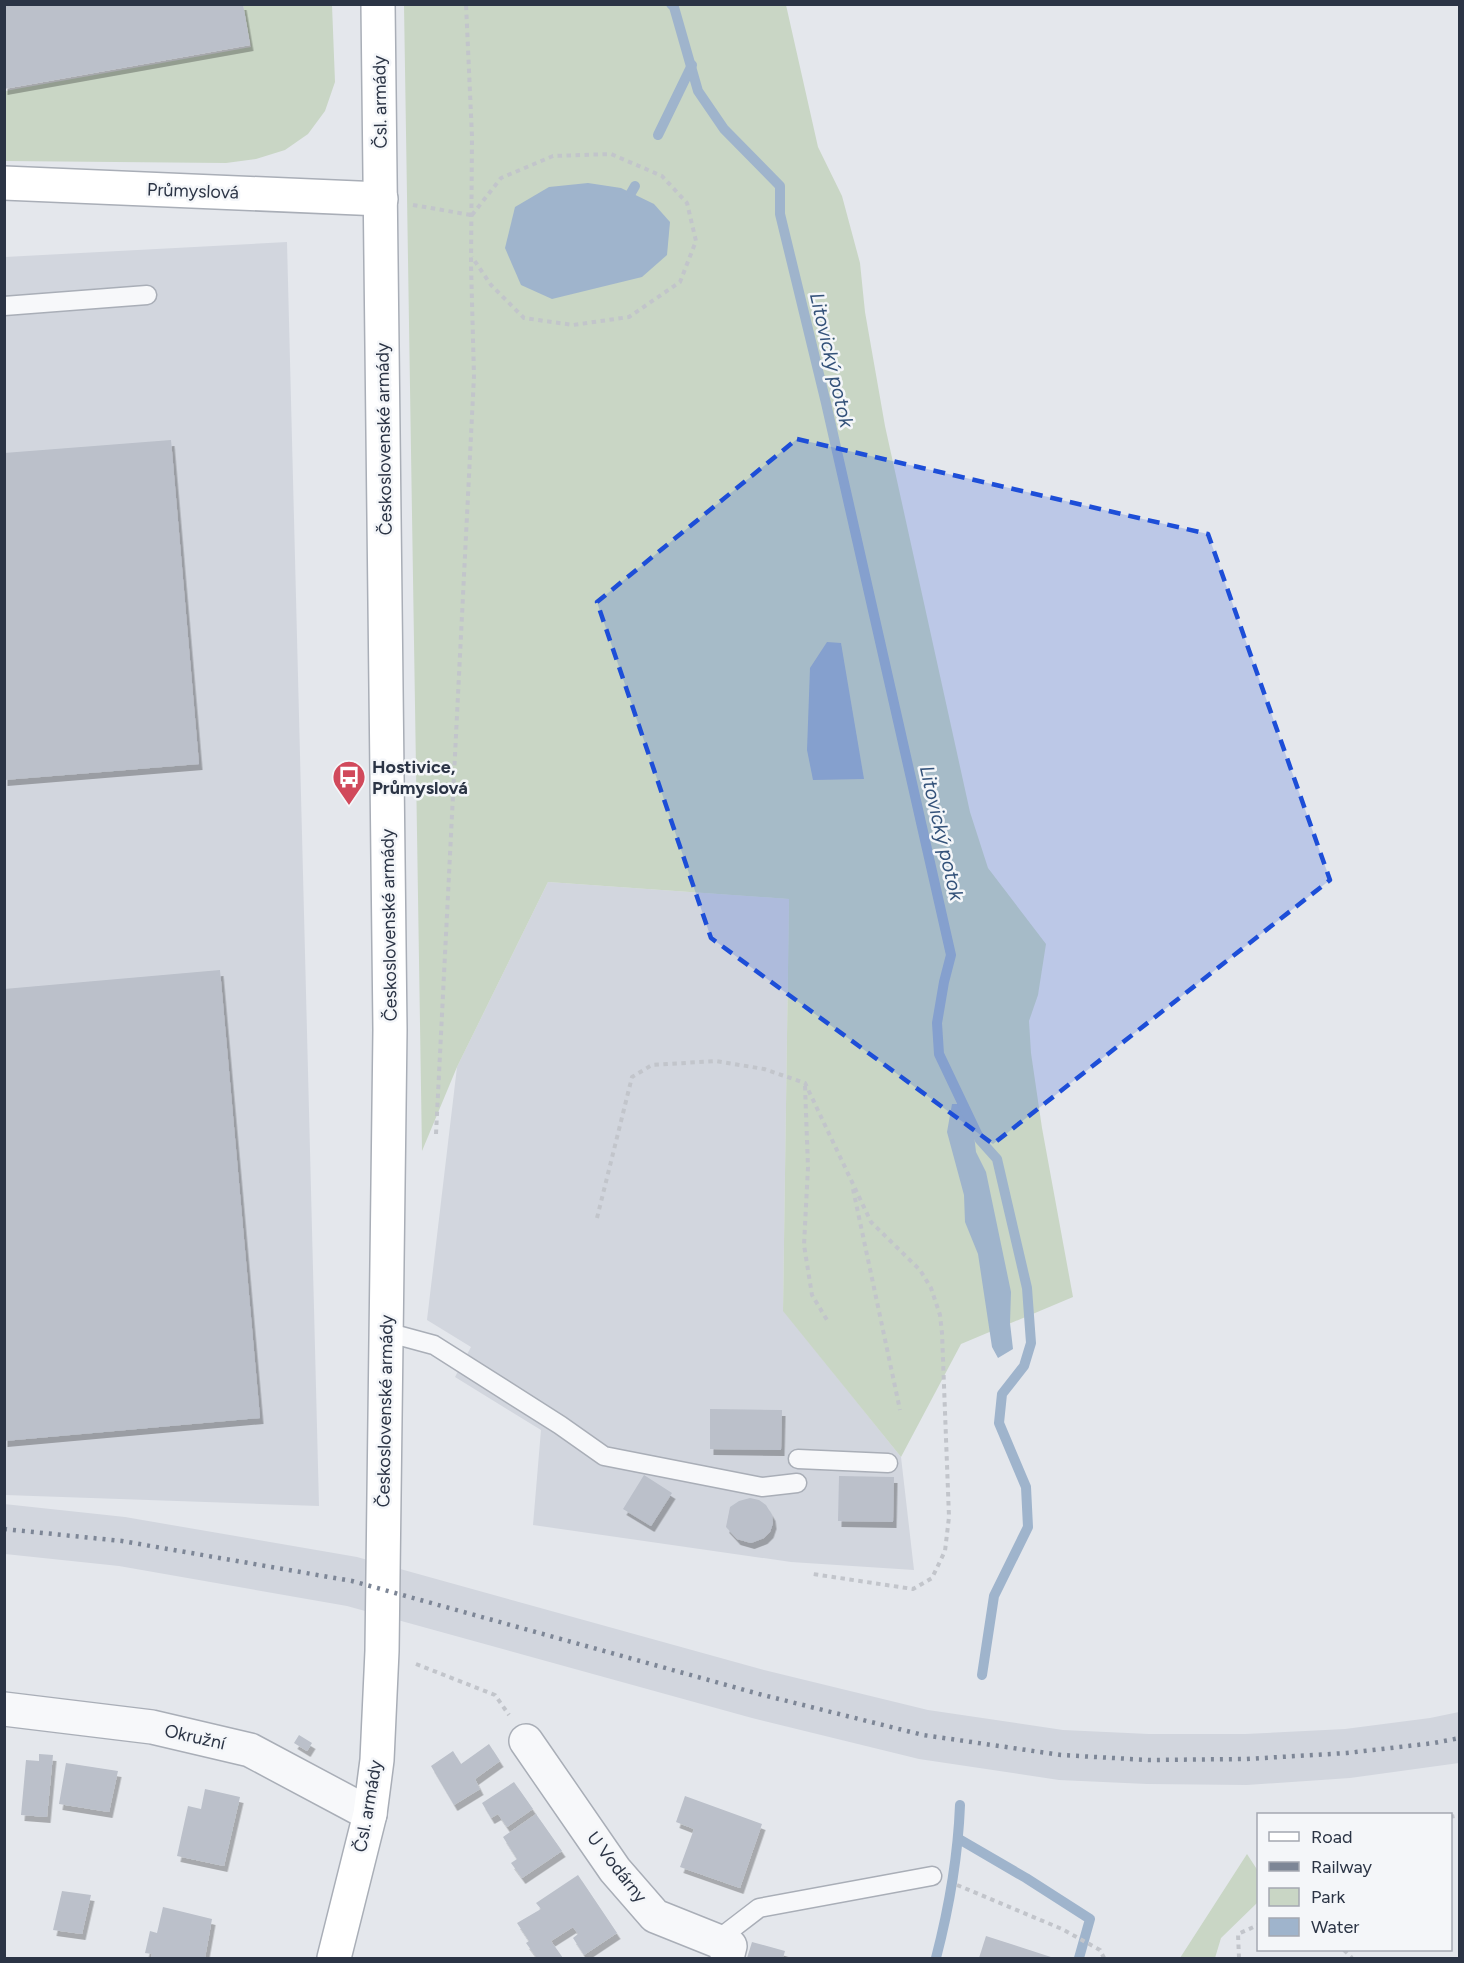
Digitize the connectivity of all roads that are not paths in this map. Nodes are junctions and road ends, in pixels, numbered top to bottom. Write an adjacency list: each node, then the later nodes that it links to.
1 (378, 4): 3 (main road, Čsl. armády)
2 (4, 183): 3 (main road, Průmyslová)
3 (381, 199): 6 (main road, Československé armády)
4 (147, 295): 5 (lane)
5 (4, 306)
6 (386, 1332): 9 (lane); 10 (main road, Československé armády)
7 (798, 1459): 8 (lane)
8 (888, 1462)
9 (797, 1483)
10 (382, 1651): 13 (main road, Čsl. armády)
11 (4, 1709): 13 (street, Okružní)
12 (526, 1741): 15 (street, U Vodárny)
13 (370, 1814): 16 (main road, Čsl. armády)
14 (932, 1876): 15 (lane)
15 (722, 1950)
16 (334, 1959)

